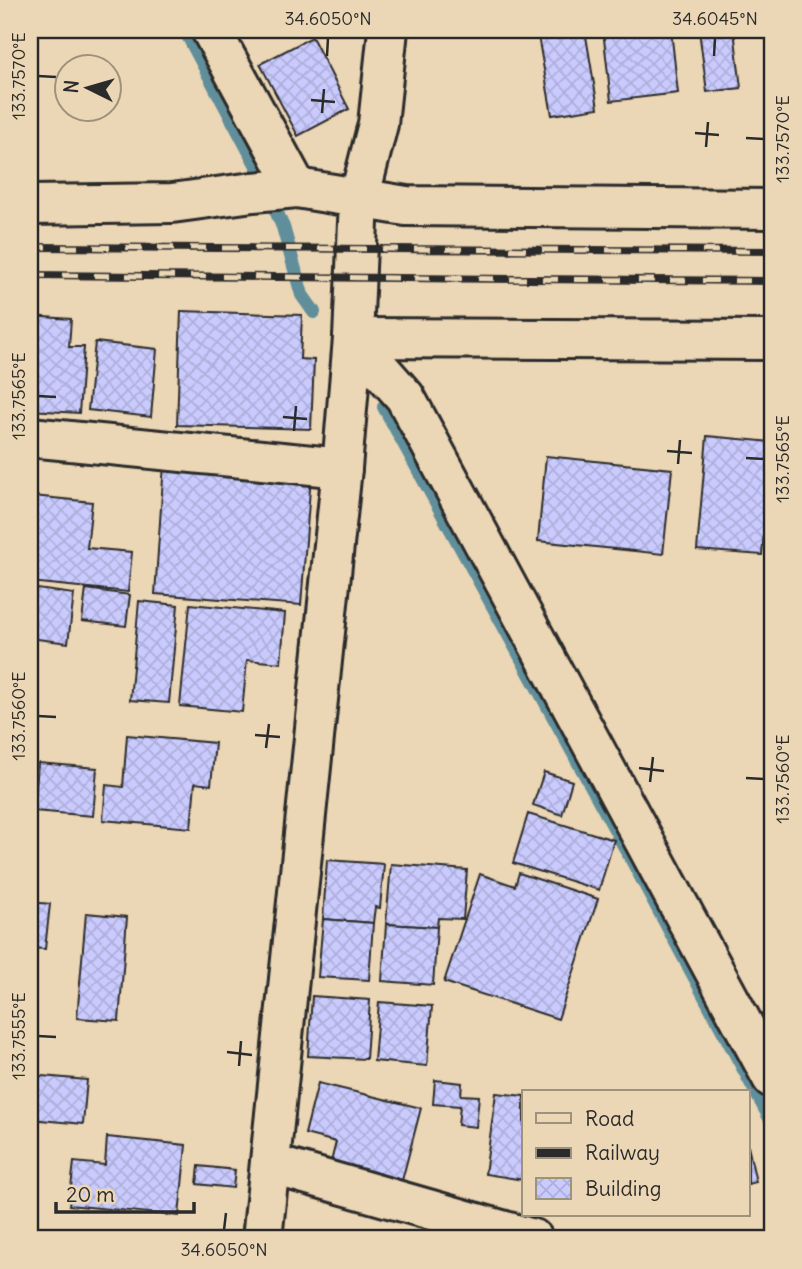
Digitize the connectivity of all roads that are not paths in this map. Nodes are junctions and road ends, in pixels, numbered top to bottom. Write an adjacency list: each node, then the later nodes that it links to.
1 (211, 30): 3 (street)
2 (388, 30): 4 (street)
3 (276, 190): 4 (street); 5 (street)
4 (359, 199): 6 (street); 7 (street)
5 (30, 205)
6 (772, 209)
7 (353, 338): 8 (street); 10 (street); 11 (street)
8 (772, 340)
9 (30, 437): 10 (street)
10 (342, 468): 12 (street)
11 (772, 1077)
12 (270, 1164): 13 (street); 14 (street)
13 (262, 1239)
14 (533, 1239)

